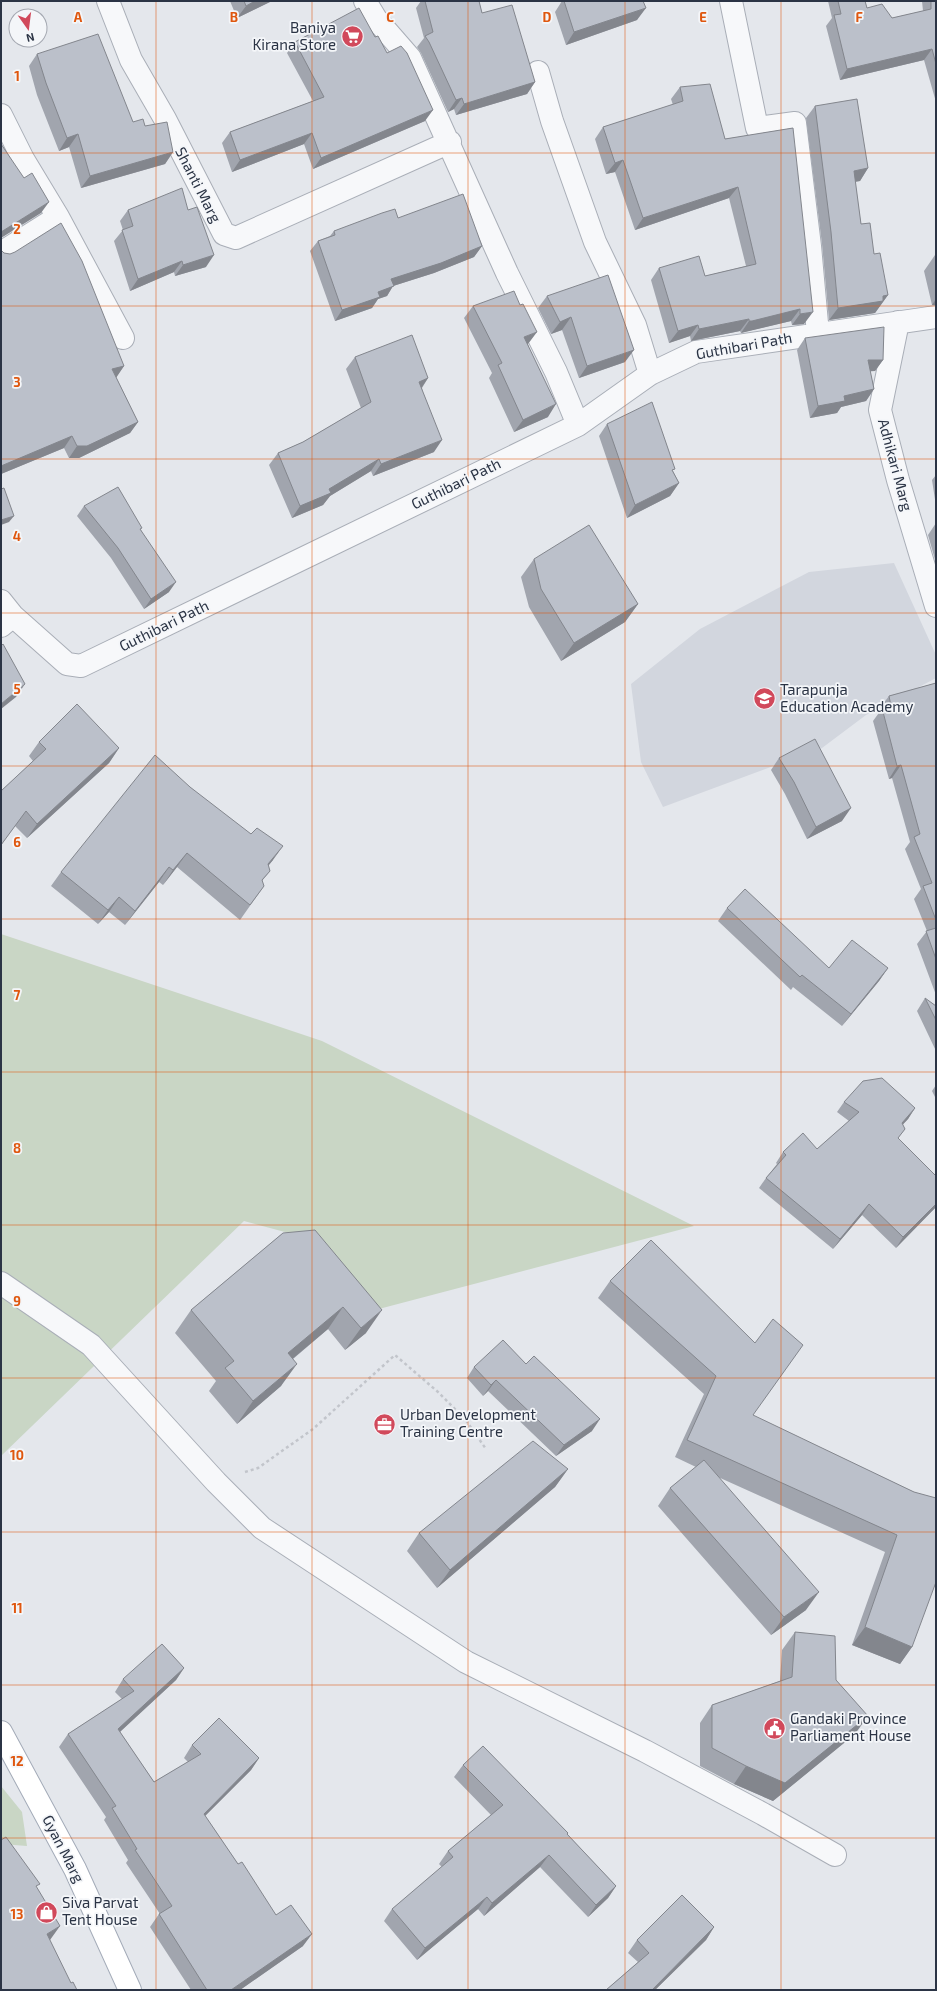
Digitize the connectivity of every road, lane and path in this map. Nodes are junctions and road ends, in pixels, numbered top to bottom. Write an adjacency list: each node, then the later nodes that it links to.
1 (108, 1): 6 (street, Shanti Marg)
2 (365, 1): 6 (street)
3 (731, 1): 11 (street)
4 (538, 72): 13 (street)
5 (1, 115): 7 (street)
6 (450, 142): 14 (street)
7 (58, 218): 8 (street); 12 (street)
8 (1, 253)
9 (936, 317): 10 (street, Guthibari Path)
10 (898, 322): 11 (street, Guthibari Path); 15 (street, Adhikari Marg)
11 (818, 334): 13 (street, Guthibari Path)
12 (123, 338)
13 (650, 374): 14 (street, Guthibari Path)
14 (578, 425): 16 (street, Guthibari Path)
15 (936, 606)
16 (5, 614)
17 (1, 1283): 19 (street)
18 (486, 1449): 19 (path)
19 (216, 1482): 21 (street)
20 (1, 1732): 22 (main road, Gyan Marg)
21 (835, 1855)
22 (130, 1990)

